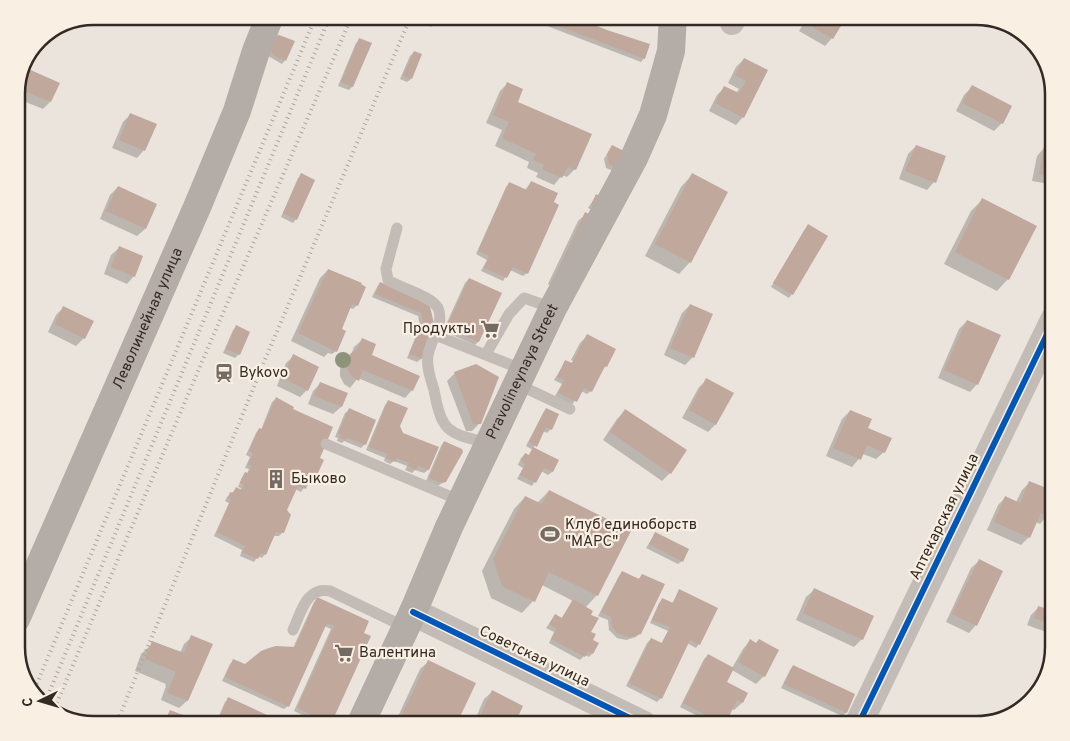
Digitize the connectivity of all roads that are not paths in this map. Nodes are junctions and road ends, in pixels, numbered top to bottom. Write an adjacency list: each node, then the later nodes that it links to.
1 (266, 25): 13 (main road, Леволинейная улица)
2 (672, 25): 4 (main road, Pravolineynaya Street)
3 (397, 228): 5 (lane)
4 (553, 308): 7 (lane); 8 (main road, Pravolineynaya Street)
5 (435, 335): 7 (lane); 10 (lane)
6 (1045, 339): 18 (street, Аптекарская улица)
7 (486, 354): 8 (lane)
8 (520, 377): 9 (lane); 10 (main road, Pravolineynaya Street)
9 (570, 410)
10 (489, 443): 12 (main road, Pravolineynaya Street)
11 (326, 444): 12 (lane)
12 (461, 501): 14 (main road, Pravolineynaya Street)
13 (25, 599)
14 (409, 620): 15 (lane); 16 (main road, Pravolineynaya Street); 17 (street, Советская улица)
15 (293, 630)
16 (364, 716)
17 (624, 716)
18 (871, 716)

